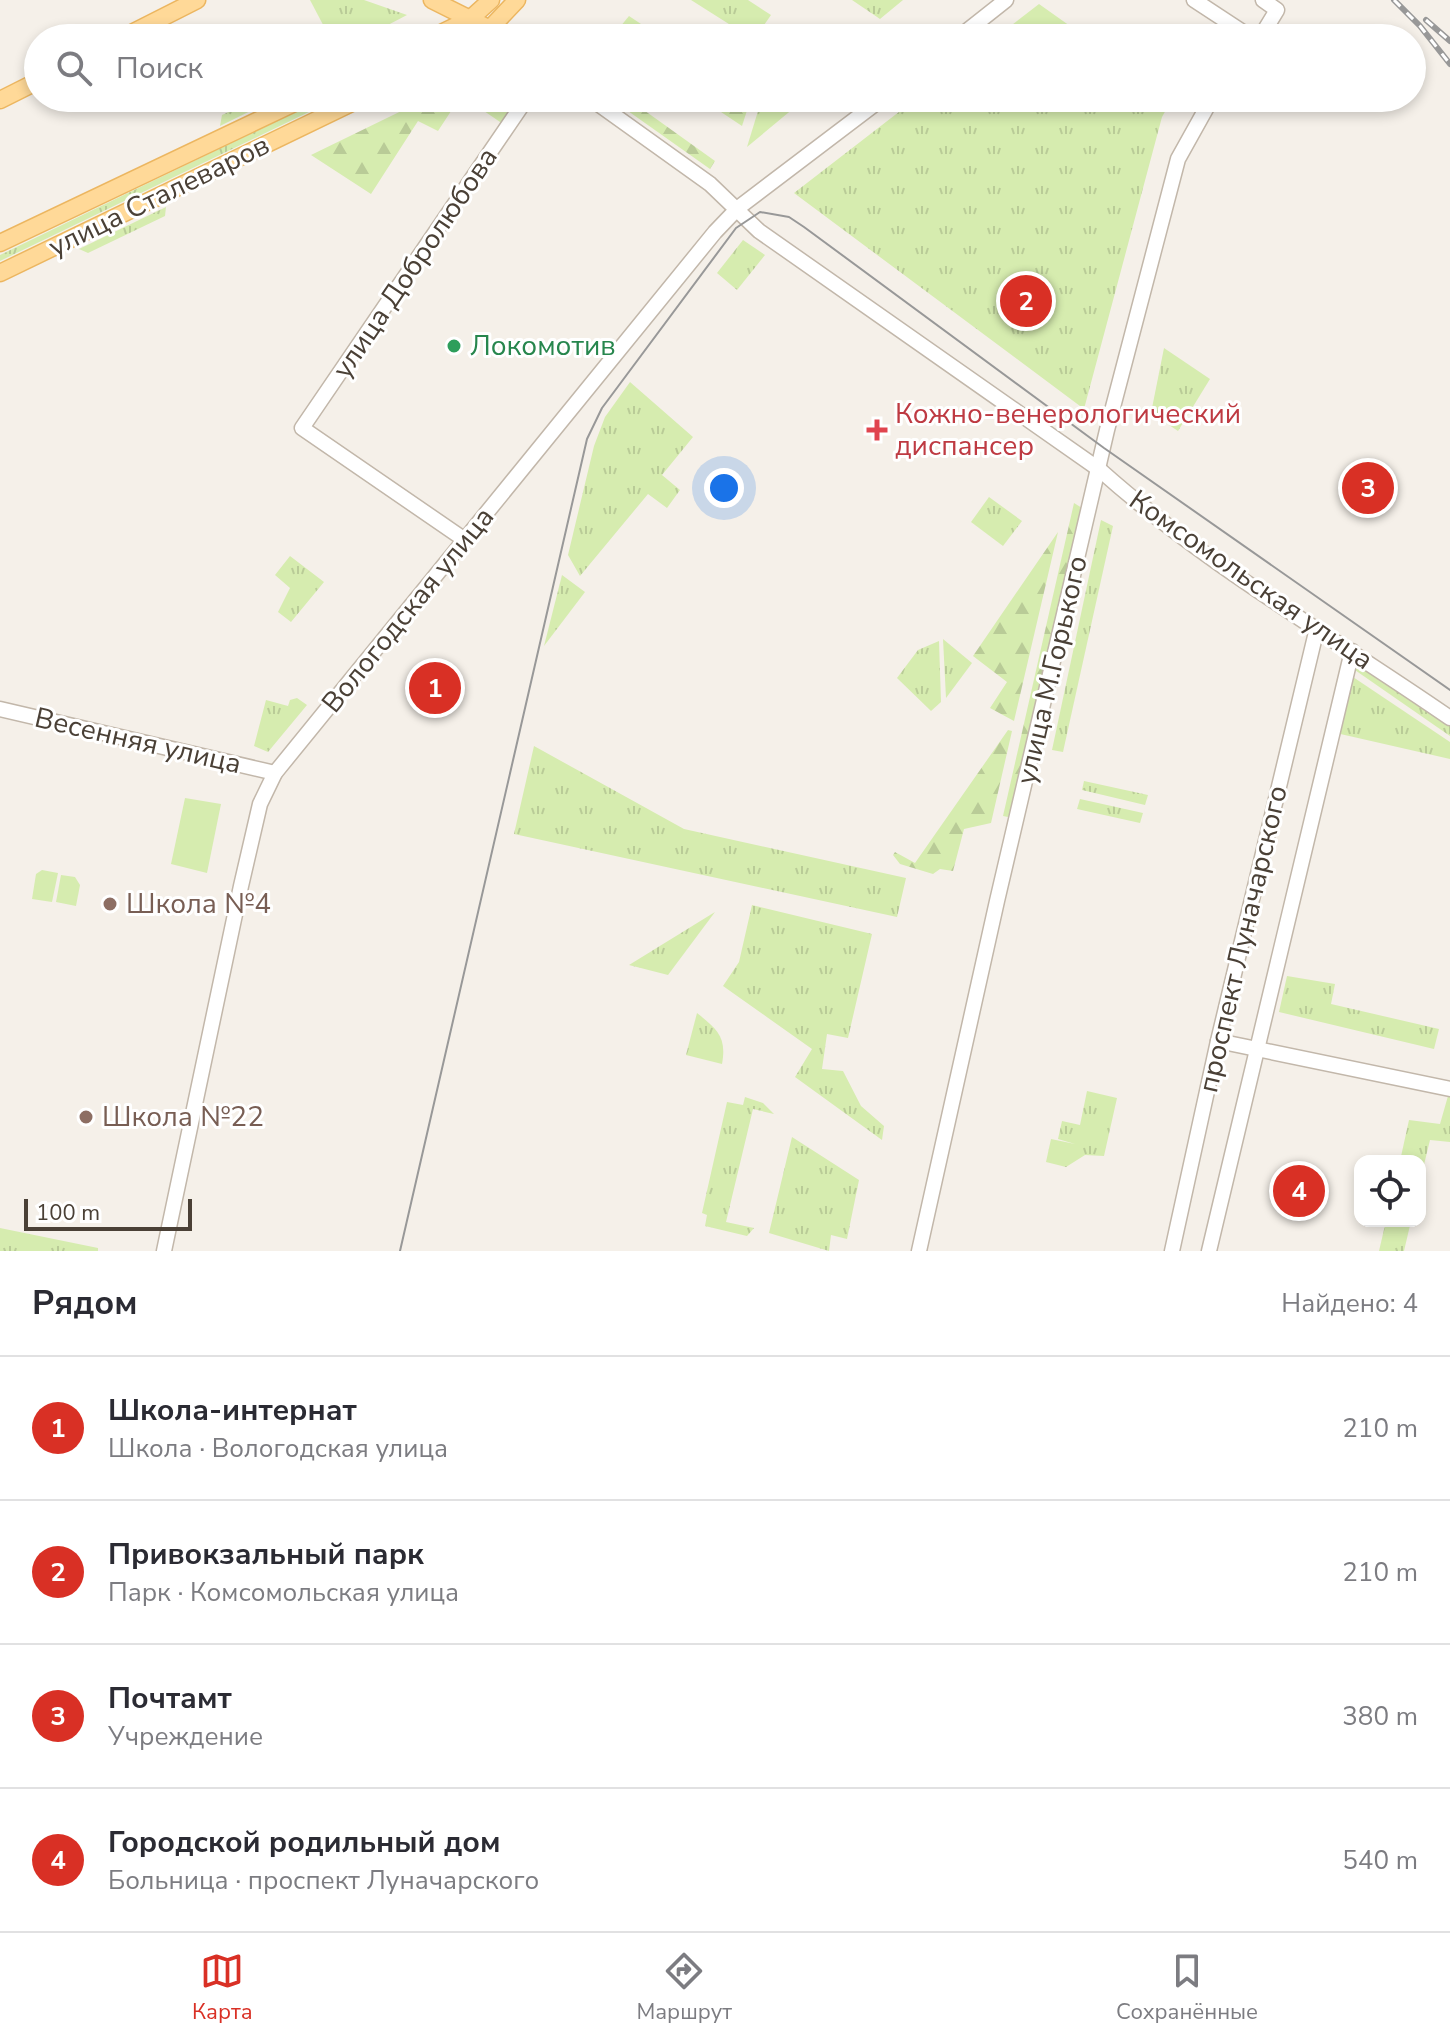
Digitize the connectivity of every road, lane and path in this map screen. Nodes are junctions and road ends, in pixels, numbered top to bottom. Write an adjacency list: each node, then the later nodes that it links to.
1 (197, 0): 9 (main road)
2 (432, 0): 8 (main road)
3 (491, 0): 8 (main road)
4 (517, 0): 12 (main road)
5 (1006, 0): 13 (street)
6 (1194, 0): 14 (street)
7 (1263, 0): 15 (street)
8 (470, 19): 10 (main road); 11 (main road)
9 (150, 24)
10 (460, 24)
11 (477, 24)
12 (500, 24)
13 (976, 24)
14 (1231, 24)
15 (1268, 24)
16 (24, 88): 17 (main road)
17 (0, 100)
18 (276, 112): 25 (main road, улица Сталеваров)
19 (333, 112): 26 (main road, улица Сталеваров)
20 (517, 112): 28 (street, улица Добролюбова)
21 (610, 112): 24 (street, Комсомольская улица)
22 (865, 112): 24 (street, Вологодская улица)
23 (1204, 112): 27 (street, улица М.Горького)
24 (738, 208): 27 (street, Комсомольская улица); 28 (street, Вологодская улица)
25 (0, 243)
26 (0, 273)
27 (1100, 470): 29 (street, Комсомольская улица); 38 (street, улица М.Горького)
28 (465, 540): 33 (street, Вологодская улица)
29 (1317, 628): 30 (street, Комсомольская улица); 34 (street, проспект Луначарского)
30 (1352, 651): 32 (street, Комсомольская улица); 35 (street, проспект Луначарского)
31 (0, 709): 33 (street, Весенняя улица)
32 (1450, 718)
33 (275, 773): 37 (street, Вологодская улица)
34 (1218, 1041): 35 (street); 39 (street, проспект Луначарского)
35 (1255, 1048): 36 (street); 40 (street, проспект Луначарского)
36 (1450, 1089)
37 (164, 1251)
38 (919, 1251)
39 (1172, 1251)
40 (1209, 1251)

